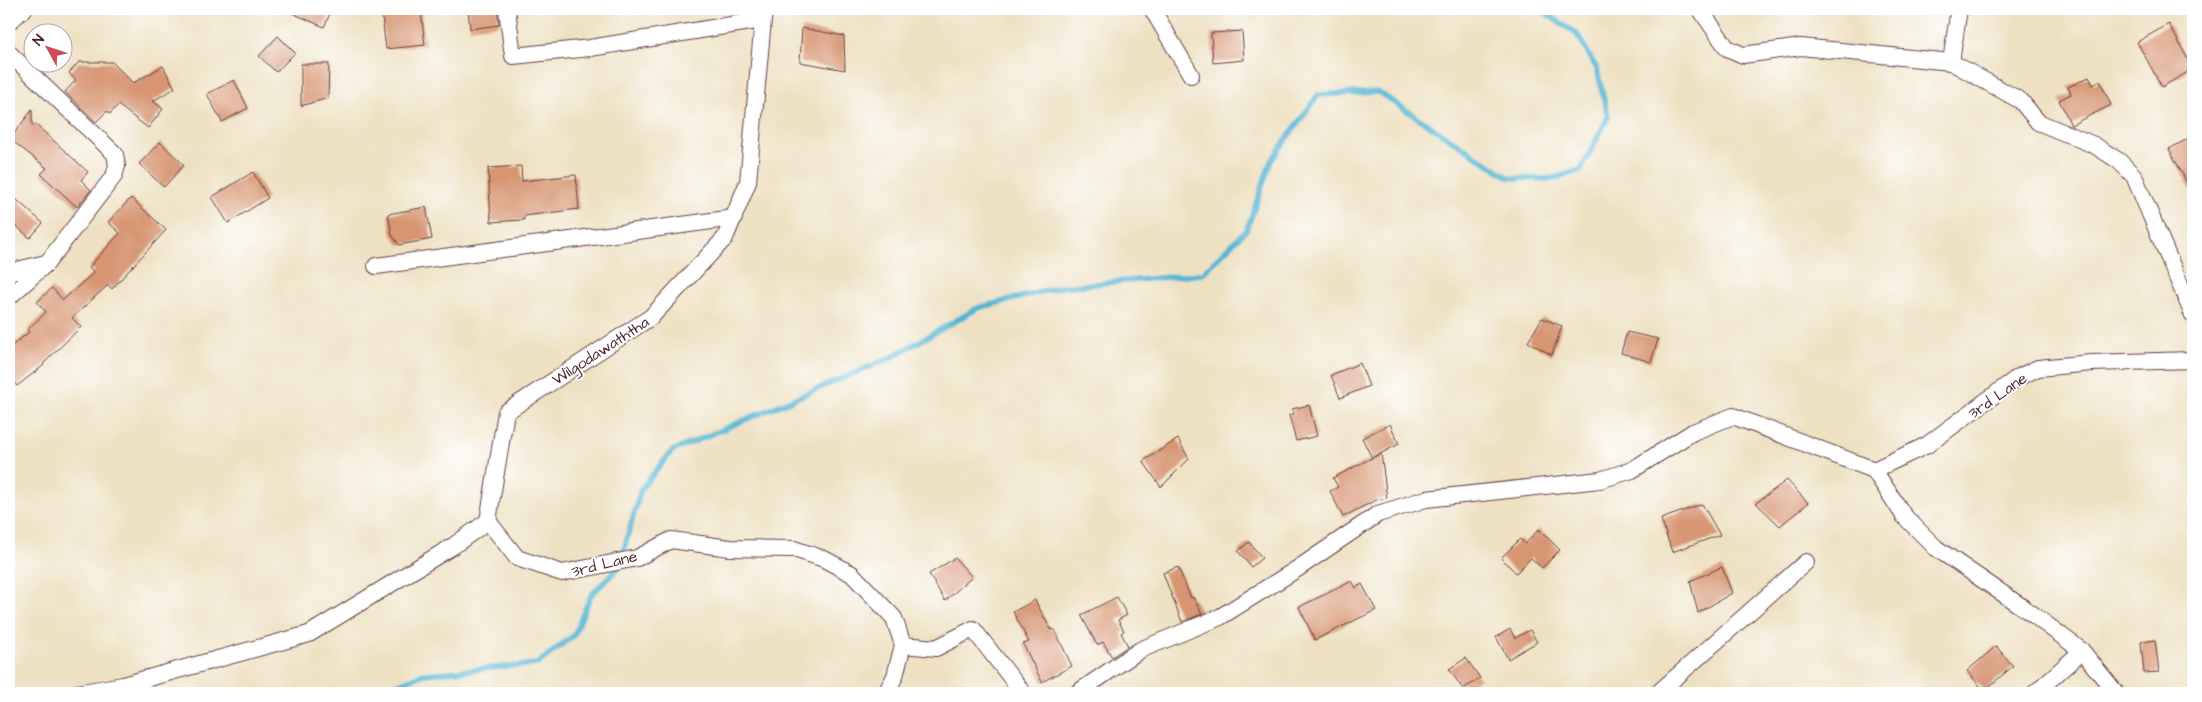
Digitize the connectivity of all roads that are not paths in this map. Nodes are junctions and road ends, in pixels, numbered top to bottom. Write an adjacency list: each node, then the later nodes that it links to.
1 (24, 9): 7 (street)
2 (507, 9): 6 (street)
3 (1152, 9): 10 (street)
4 (1700, 9): 9 (street)
5 (1959, 9): 9 (street)
6 (763, 15): 11 (street, Wilgodawaththa)
7 (9, 22)
8 (9, 53): 12 (street)
9 (1951, 62): 16 (street)
10 (1191, 75)
11 (734, 218): 13 (street); 19 (street, Wilgodawaththa)
12 (47, 263): 14 (street); 15 (street)
13 (376, 266)
14 (9, 272)
15 (9, 297)
16 (2193, 315)
17 (2193, 360): 18 (street, 3rd Lane)
18 (1874, 470): 22 (street); 26 (street)
19 (488, 521): 21 (street, 3rd Lane); 23 (street)
20 (1806, 562): 27 (street)
21 (903, 645): 24 (street); 25 (street)
22 (2082, 651): 28 (street); 29 (street)
23 (77, 693)
24 (886, 693)
25 (1023, 693)
26 (1077, 693)
27 (1658, 693)
28 (2035, 693)
29 (2116, 693)

